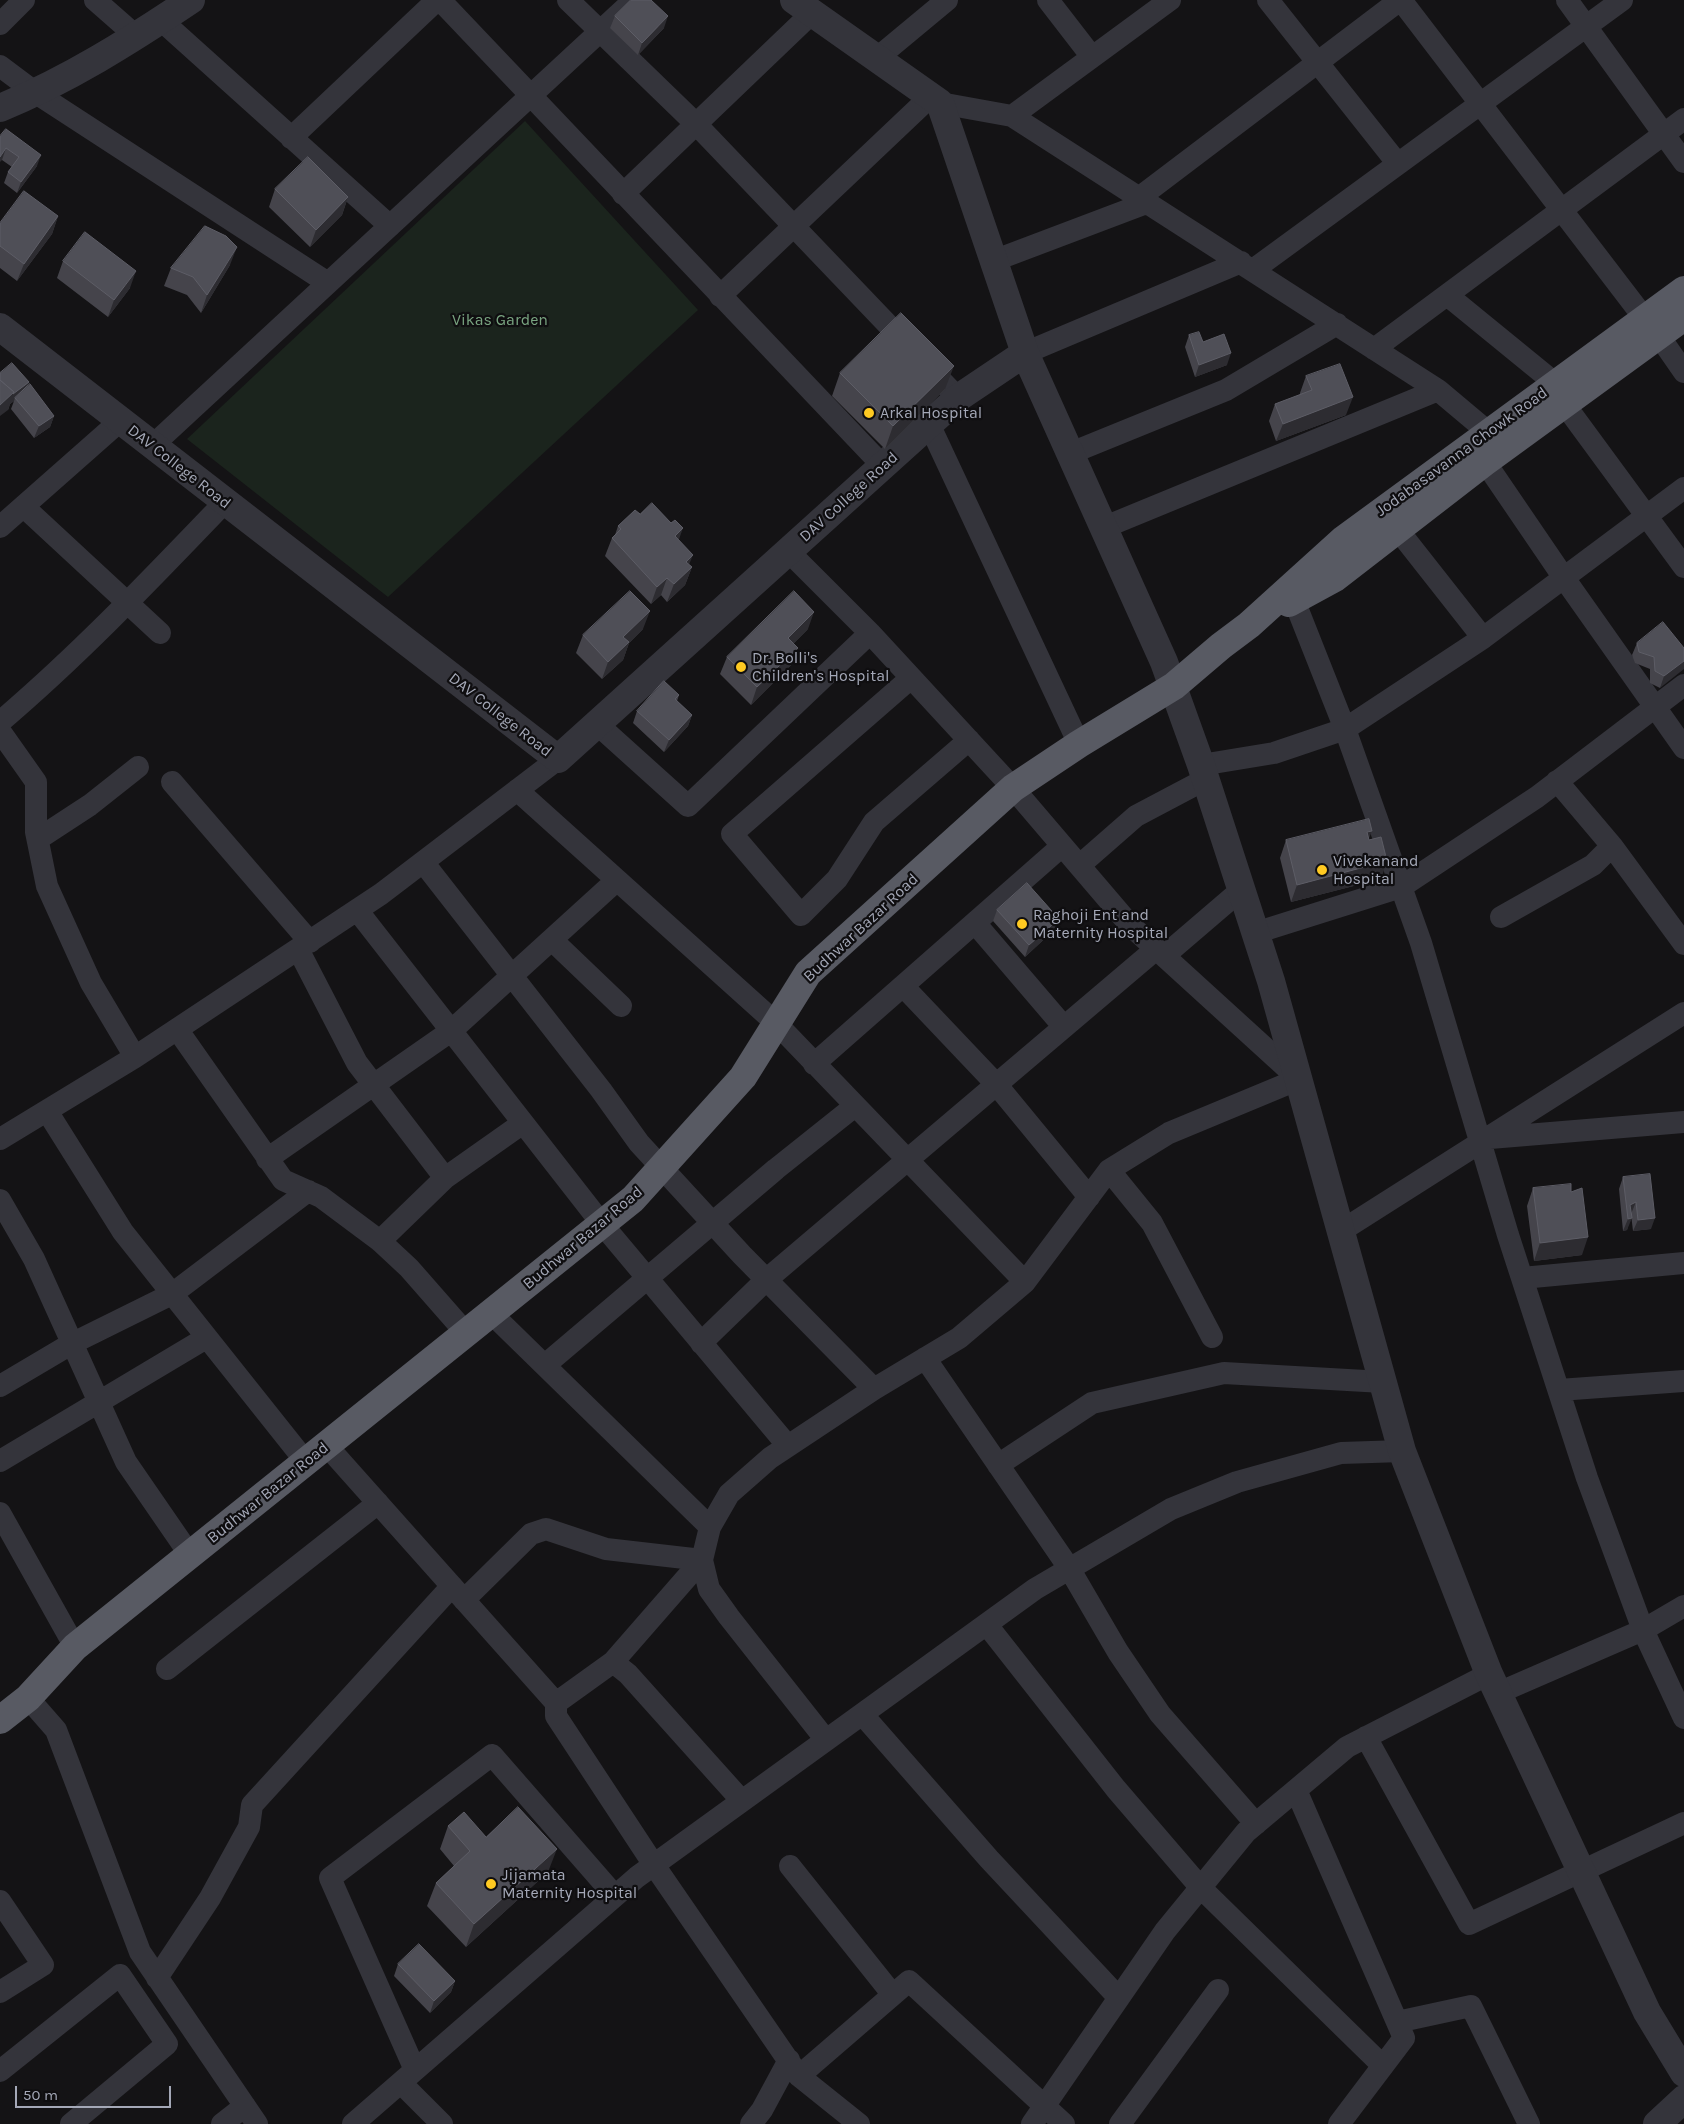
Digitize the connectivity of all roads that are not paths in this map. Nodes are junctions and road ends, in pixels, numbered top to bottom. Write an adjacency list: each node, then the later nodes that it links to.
1 (24, 0): 16 (street)
2 (94, 0): 19 (street)
3 (191, 0): 15 (street)
4 (438, 0): 25 (street); 33 (street)
5 (568, 0): 18 (street)
6 (634, 0): 18 (street)
7 (947, 0): 21 (street)
8 (1048, 0): 20 (street)
9 (1170, 0): 20 (street)
10 (1268, 0): 22 (street)
11 (1401, 0): 22 (street); 27 (street)
12 (1567, 0): 17 (street)
13 (1622, 0): 17 (street)
14 (803, 6): 21 (street); 31 (street)
15 (161, 20): 19 (street); 33 (street)
16 (0, 24)
17 (1586, 26): 27 (street); 32 (street)
18 (601, 30): 25 (street); 31 (street)
19 (136, 36): 24 (street)
20 (1092, 57): 29 (street)
21 (876, 59): 26 (street)
22 (1318, 63): 35 (street); 37 (street)
23 (0, 66): 24 (street)
24 (36, 93): 28 (street); 43 (street)
25 (530, 96): 36 (street); 39 (street)
26 (935, 100): 29 (street); 40 (street); 41 (street)
27 (1480, 104): 35 (street); 38 (street)
28 (0, 108)
29 (1012, 116): 37 (street)
30 (1684, 119): 32 (street)
31 (696, 124): 36 (street); 40 (street)
32 (1664, 134): 34 (street); 38 (street)
33 (291, 138): 39 (street)
34 (1684, 162)
35 (1398, 164): 42 (street)
36 (623, 194): 46 (street)
37 (1144, 200): 41 (street); 42 (street)
38 (1562, 210): 45 (street); 50 (street)
39 (390, 226): 43 (street)
40 (794, 226): 46 (street); 56 (street)
41 (992, 261): 52 (street)
42 (1247, 266): 48 (street); 52 (street)
43 (328, 284): 60 (street)
44 (1684, 290): 50 (highway, Jodabasavanna Chowk Road)
45 (1446, 295): 51 (street); 55 (street)
46 (720, 296): 63 (street)
47 (1684, 317): 50 (highway, Jodabasavanna Chowk Road)
48 (1337, 324): 51 (street); 61 (street)
49 (0, 327): 57 (street, DAV College Road)
50 (1652, 327): 53 (street); 55 (highway, Jodabasavanna Chowk Road)
51 (1374, 348): 54 (street)
52 (1025, 353): 56 (street, DAV College Road); 61 (street)
53 (1684, 372)
54 (1438, 390): 59 (street); 69 (street)
55 (1560, 394): 59 (highway, Jodabasavanna Chowk Road); 62 (highway, Jodabasavanna Chowk Road); 67 (street)
56 (958, 398): 58 (street, DAV College Road)
57 (120, 421): 60 (street, DAV College Road); 66 (street)
58 (929, 424): 63 (street, DAV College Road); 89 (street)
59 (1488, 432): 76 (highway, Jodabasavanna Chowk Road)
60 (152, 446): 65 (street, DAV College Road)
61 (1071, 453): 69 (street)
62 (1485, 462): 70 (highway, Jodabasavanna Chowk Road); 73 (street)
63 (883, 466): 71 (street, DAV College Road)
64 (1684, 488): 67 (street)
65 (225, 502): 75 (street); 91 (street, DAV College Road)
66 (24, 506): 68 (street); 75 (street)
67 (1647, 516): 72 (street); 73 (street)
68 (0, 527)
69 (1105, 527): 82 (street)
70 (1398, 530): 74 (highway, Jodabasavanna Chowk Road); 79 (street)
71 (788, 552): 78 (street); 85 (street, DAV College Road)
72 (1684, 567)
73 (1564, 578): 79 (street); 83 (street)
74 (1294, 600): 76 (highway, Jodabasavanna Chowk Road); 86 (street)
75 (128, 604): 77 (street); 84 (street)
76 (1249, 624): 82 (highway, Jodabasavanna Chowk Road)
77 (160, 633)
78 (870, 633): 80 (street); 85 (street)
79 (1483, 638): 86 (street)
80 (911, 678): 88 (street); 88 (street)
81 (1684, 685): 83 (street)
82 (1174, 686): 89 (highway, Budhwar Bazar Road); 93 (street)
83 (1656, 706): 90 (street); 94 (street)
84 (0, 722)
85 (597, 724): 91 (street, DAV College Road)
86 (1345, 729): 93 (street); 104 (street)
87 (0, 731): 98 (street)
88 (969, 740): 96 (street)
89 (1079, 744): 96 (highway, Budhwar Bazar Road)
90 (1684, 748)
91 (558, 759): 97 (street)
92 (138, 766): 98 (street)
93 (1203, 772): 102 (street); 105 (street)
94 (1557, 781): 100 (street); 104 (street)
95 (172, 782): 112 (street)
96 (1013, 788): 99 (street); 118 (highway, Budhwar Bazar Road)
97 (517, 790): 101 (street); 103 (street)
98 (38, 840): 122 (street)
99 (1062, 846): 102 (street); 108 (street)
100 (1612, 846): 107 (street); 111 (street)
101 (423, 862): 106 (street); 114 (street)
102 (1080, 865): 113 (street)
103 (617, 880): 110 (street); 118 (street)
104 (1401, 887): 109 (street); 132 (street)
105 (1241, 890): 109 (street); 113 (street)
106 (357, 910): 112 (street); 121 (street)
107 (1501, 917)
108 (975, 923): 115 (street); 119 (street)
109 (1255, 933): 124 (street)
110 (552, 940): 114 (street); 116 (street)
111 (1684, 944)
112 (304, 946): 120 (street); 125 (street)
113 (1160, 953): 119 (street); 124 (street)
114 (512, 976): 121 (street); 135 (street)
115 (903, 986): 123 (street); 126 (street)
116 (621, 1006)
117 (1684, 1013): 132 (street)
118 (776, 1024): 123 (street); 135 (highway, Budhwar Bazar Road)
119 (1064, 1027): 126 (street)
120 (177, 1030): 122 (street); 133 (street)
121 (451, 1031): 125 (street); 130 (street)
122 (136, 1057): 128 (street)
123 (814, 1064): 127 (street)
124 (1299, 1079): 136 (street); 143 (street)
125 (374, 1084): 133 (street); 137 (street)
126 (996, 1084): 134 (street); 139 (street)
127 (856, 1106): 134 (street); 141 (street)
128 (47, 1111): 131 (street); 150 (street)
129 (1684, 1122): 132 (street)
130 (523, 1123): 137 (street); 142 (street)
131 (0, 1139)
132 (1483, 1140): 143 (street); 147 (street)
133 (267, 1159): 138 (street)
134 (907, 1160): 148 (street); 149 (street)
135 (662, 1167): 141 (street); 142 (highway, Budhwar Bazar Road)
136 (1109, 1170): 139 (street); 153 (street)
137 (446, 1178): 144 (street)
138 (308, 1191): 144 (street); 150 (street)
139 (1089, 1197): 149 (street)
140 (0, 1200): 156 (street)
141 (713, 1223): 146 (street); 148 (street)
142 (602, 1224): 146 (street); 151 (highway, Budhwar Bazar Road)
143 (1341, 1231): 160 (street)
144 (380, 1241): 152 (street)
145 (1684, 1263): 147 (street)
146 (648, 1278): 155 (street); 158 (street)
147 (1522, 1278): 163 (street)
148 (766, 1280): 155 (street); 162 (street)
149 (1025, 1282): 157 (street)
150 (172, 1294): 154 (street); 156 (street)
151 (492, 1314): 152 (highway, Budhwar Bazar Road); 158 (street)
152 (466, 1333): 167 (highway, Budhwar Bazar Road)
153 (1212, 1337)
154 (206, 1338): 164 (street); 167 (street)
155 (702, 1343): 165 (street)
156 (71, 1344): 161 (street); 164 (street)
157 (925, 1358): 162 (street); 169 (street)
158 (545, 1365): 172 (street)
159 (1684, 1380): 163 (street)
160 (1383, 1382): 166 (street); 169 (street)
161 (0, 1386)
162 (874, 1389): 165 (street)
163 (1559, 1390): 179 (street)
164 (98, 1403): 168 (street); 173 (street)
165 (788, 1446): 172 (street)
166 (1402, 1451): 175 (street); 183 (street)
167 (316, 1454): 170 (street); 173 (highway, Budhwar Bazar Road)
168 (0, 1461)
169 (998, 1465): 175 (street)
170 (378, 1503): 176 (street); 182 (street)
171 (0, 1513): 180 (street)
172 (710, 1527): 174 (street)
173 (190, 1555): 180 (highway, Budhwar Bazar Road)
174 (702, 1560): 176 (street); 181 (street); 190 (street)
175 (1069, 1568): 178 (street); 194 (street)
176 (458, 1593): 185 (street); 201 (street)
177 (1684, 1606): 179 (street)
178 (987, 1624): 186 (street); 198 (street)
179 (1643, 1630): 183 (street); 187 (street)
180 (75, 1648): 184 (highway, Budhwar Bazar Road)
181 (612, 1662): 185 (street); 192 (street)
182 (167, 1669)
183 (1493, 1684): 189 (street); 197 (street)
184 (28, 1698): 188 (highway, Budhwar Bazar Road); 201 (street)
185 (556, 1703): 195 (street)
186 (862, 1714): 190 (street); 205 (street)
187 (1684, 1718)
188 (0, 1720)
189 (1366, 1737): 191 (street); 197 (street)
190 (826, 1740): 192 (street)
191 (1296, 1790): 194 (street); 206 (street)
192 (742, 1801): 195 (street)
193 (1684, 1823): 197 (street)
194 (1256, 1824): 198 (street)
195 (654, 1865): 199 (street); 208 (street)
196 (790, 1866): 204 (street)
197 (1581, 1871): 210 (street)
198 (1200, 1888): 205 (street); 207 (street)
199 (615, 1896): 211 (street); 211 (street)
200 (0, 1901): 203 (street)
201 (157, 1978): 214 (street)
202 (1218, 1990): 223 (street)
203 (0, 1992)
204 (893, 1995): 208 (street); 213 (street)
205 (1119, 1998): 213 (street)
206 (1397, 2022): 207 (street); 225 (street)
207 (1383, 2066): 224 (street)
208 (794, 2068): 215 (street); 220 (street)
209 (0, 2071): 216 (street)
210 (1684, 2073)
211 (408, 2076): 218 (street); 219 (street)
212 (1684, 2099): 226 (street)
213 (1046, 2106): 221 (street); 222 (street)
214 (251, 2115): 217 (street)
215 (763, 2120)
216 (71, 2124)
217 (222, 2124)
218 (354, 2124)
219 (442, 2124)
220 (859, 2124)
221 (1032, 2124)
222 (1064, 2124)
223 (1120, 2124)
224 (1339, 2124)
225 (1529, 2124)
226 (1657, 2124)

